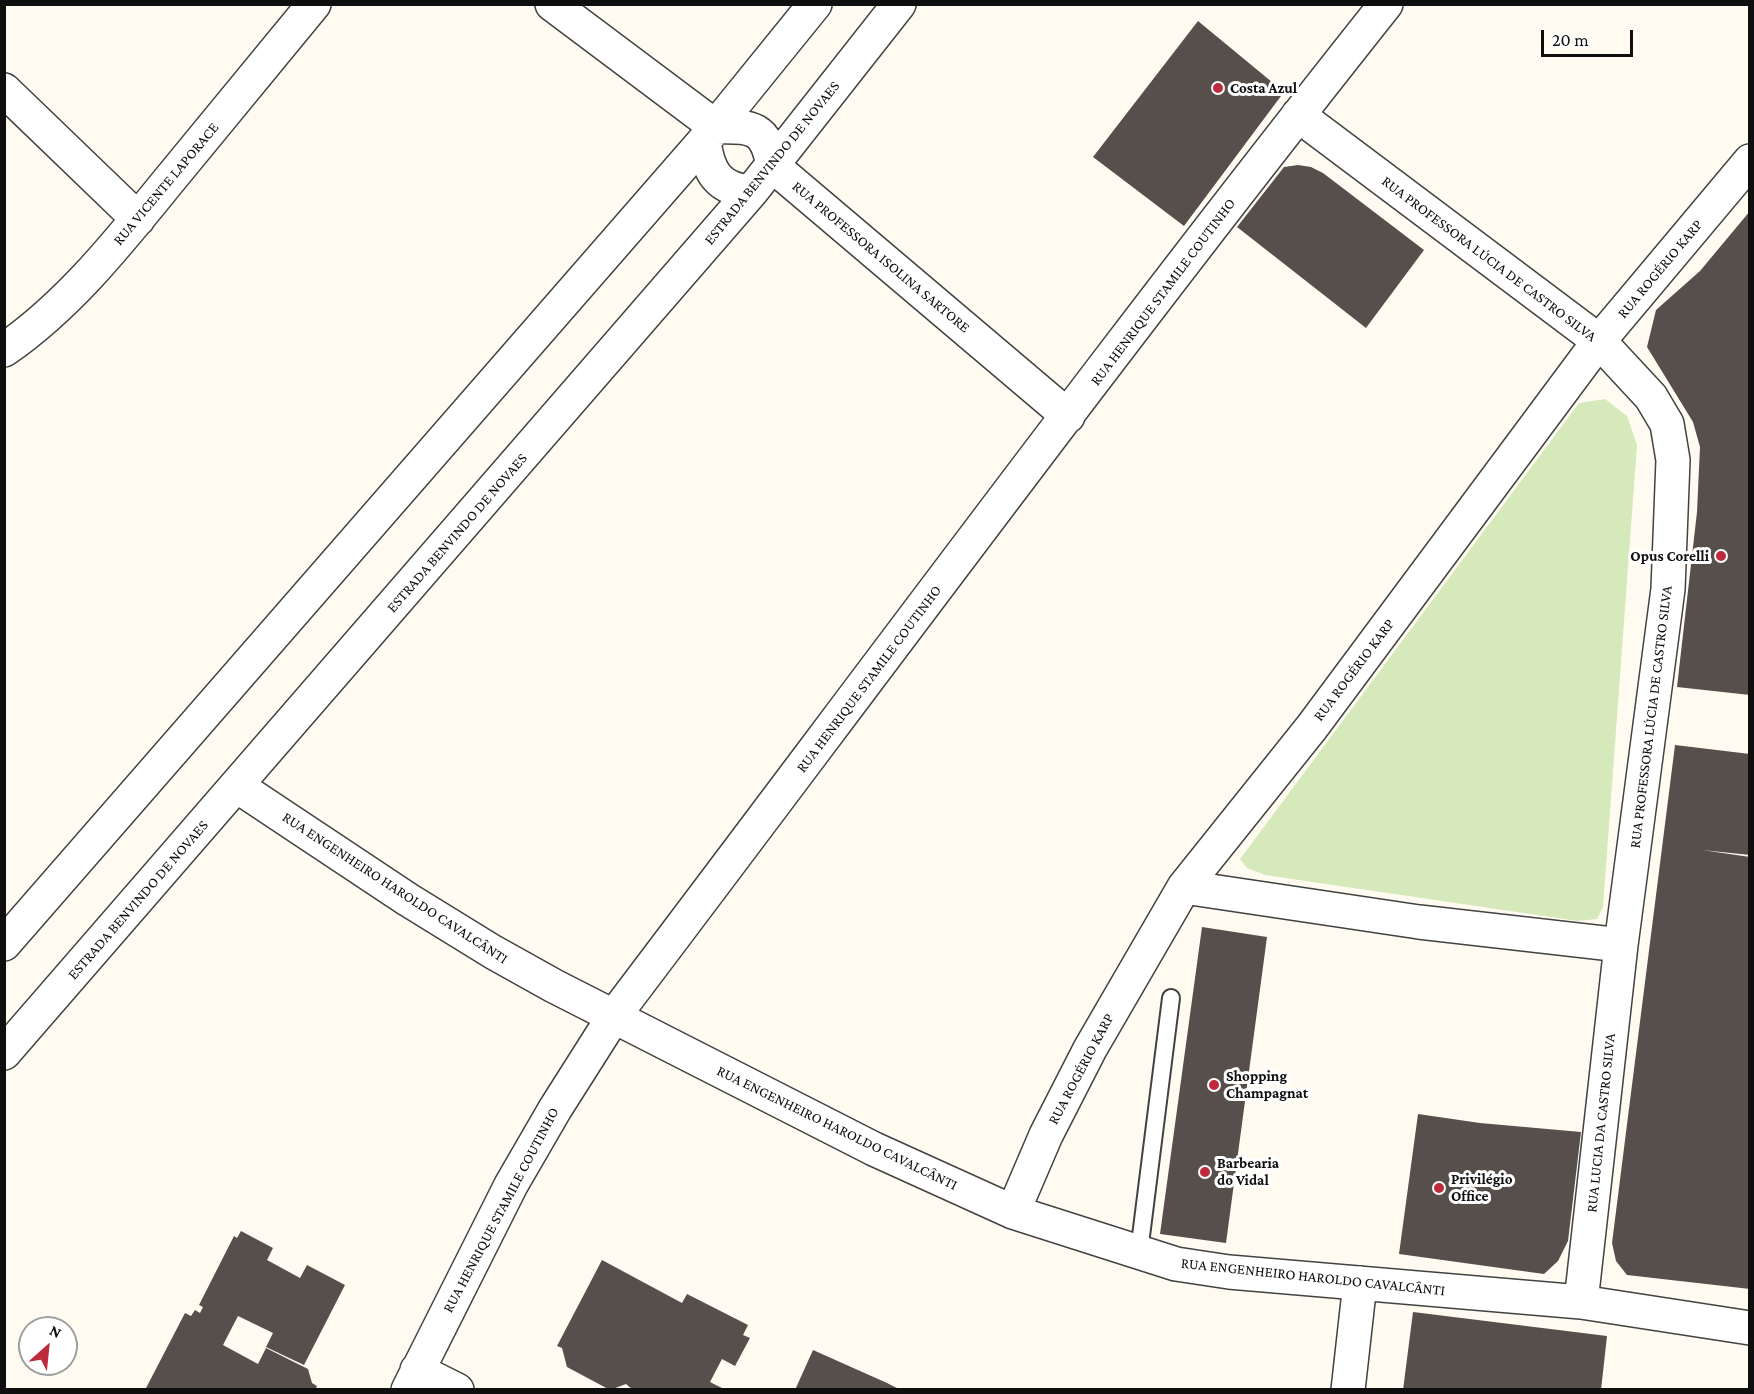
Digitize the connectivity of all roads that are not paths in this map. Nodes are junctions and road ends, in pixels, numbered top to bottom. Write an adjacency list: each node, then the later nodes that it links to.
1 (314, 4): 12 (street, RUA VICENTE LAPORACE)
2 (552, 4): 8 (street)
3 (815, 4): 8 (street)
4 (899, 4): 10 (street, ESTRADA BENVINDO DE NOVAES)
5 (1386, 4): 7 (street, RUA HENRIQUE STAMILE COUTINHO)
6 (4, 90): 12 (street)
7 (1298, 115): 13 (street, RUA PROFESSORA LÚCIA DE CASTRO SILVA); 15 (street, RUA HENRIQUE STAMILE COUTINHO)
8 (710, 134): 10 (street); 11 (street); 18 (street)
9 (1749, 161): 13 (street, RUA ROGÉRIO KARP)
10 (773, 166): 11 (street, ESTRADA BENVINDO DE NOVAES); 15 (street, RUA PROFESSORA ISOLINA SARTORE)
11 (752, 192): 16 (street, ESTRADA BENVINDO DE NOVAES)
12 (138, 219): 14 (street, RUA VICENTE LAPORACE)
13 (1599, 341): 17 (street, RUA ROGÉRIO KARP); 19 (street, RUA PROFESSORA LÚCIA DE CASTRO SILVA)
14 (4, 350)
15 (1068, 416): 21 (street, RUA HENRIQUE STAMILE COUTINHO)
16 (237, 786): 21 (street, RUA ENGENHEIRO HAROLDO CAVALCÂNTI); 22 (street, ESTRADA BENVINDO DE NOVAES)
17 (1184, 887): 19 (street); 23 (street, RUA ROGÉRIO KARP)
18 (4, 944)
19 (1621, 945): 26 (street, RUA LUCIA DA CASTRO SILVA)
20 (1171, 998): 24 (lane)
21 (614, 1016): 23 (street, RUA ENGENHEIRO HAROLDO CAVALCÂNTI); 28 (street, RUA HENRIQUE STAMILE COUTINHO)
22 (4, 1053)
23 (1012, 1212): 24 (street, RUA ENGENHEIRO HAROLDO CAVALCÂNTI)
24 (1139, 1252): 25 (street, RUA ENGENHEIRO HAROLDO CAVALCÂNTI)
25 (1360, 1283): 26 (street, RUA ENGENHEIRO HAROLDO CAVALCÂNTI); 30 (street)
26 (1581, 1302): 27 (street, RUA ENGENHEIRO HAROLDO CAVALCÂNTI)
27 (1749, 1328)
28 (412, 1380): 29 (street)
29 (457, 1389)
30 (1348, 1389)

